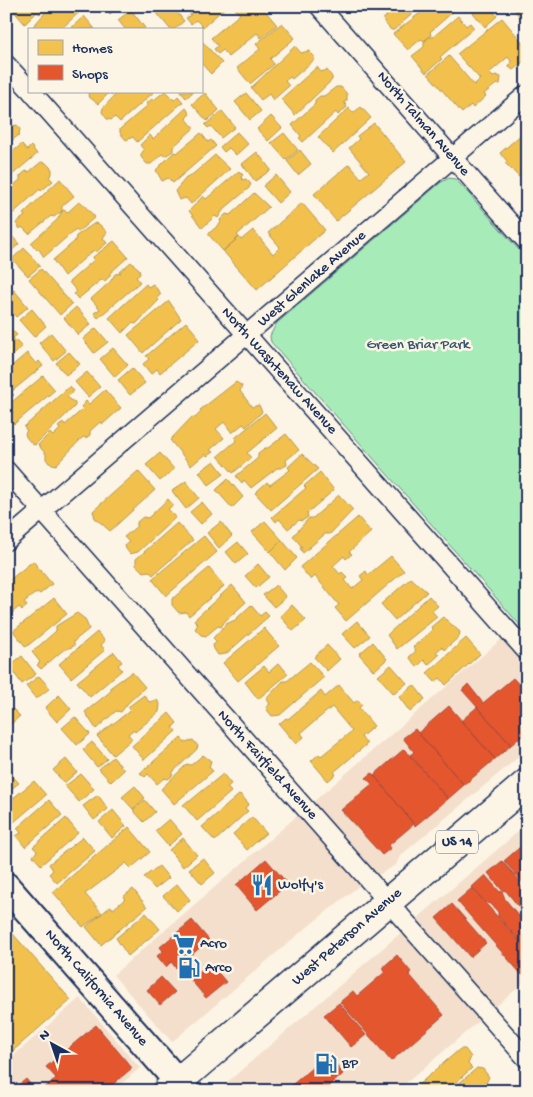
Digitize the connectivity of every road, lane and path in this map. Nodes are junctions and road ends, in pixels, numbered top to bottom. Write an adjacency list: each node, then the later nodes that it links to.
1 (319, 6): 6 (street, North Talman Avenue)
2 (6, 64): 3 (street, North Washtenaw Avenue)
3 (28, 88)
4 (32, 92): 8 (street, North Washtenaw Avenue)
5 (527, 94): 6 (street, West Glenlake Avenue)
6 (452, 158): 7 (street, North Talman Avenue); 8 (street, West Glenlake Avenue)
7 (527, 242)
8 (246, 335): 10 (street, West Glenlake Avenue); 12 (street, North Washtenaw Avenue)
9 (6, 470): 10 (street, North Fairfield Avenue)
10 (42, 511): 11 (street, West Glenlake Avenue); 15 (street, North Fairfield Avenue)
11 (6, 541)
12 (527, 652)
13 (527, 783): 15 (main road, West Peterson Avenue / US 14)
14 (6, 886): 17 (main road, North California Avenue)
15 (388, 902): 16 (street, North Fairfield Avenue); 17 (main road, West Peterson Avenue / US 14)
16 (527, 1059)
17 (177, 1088)

